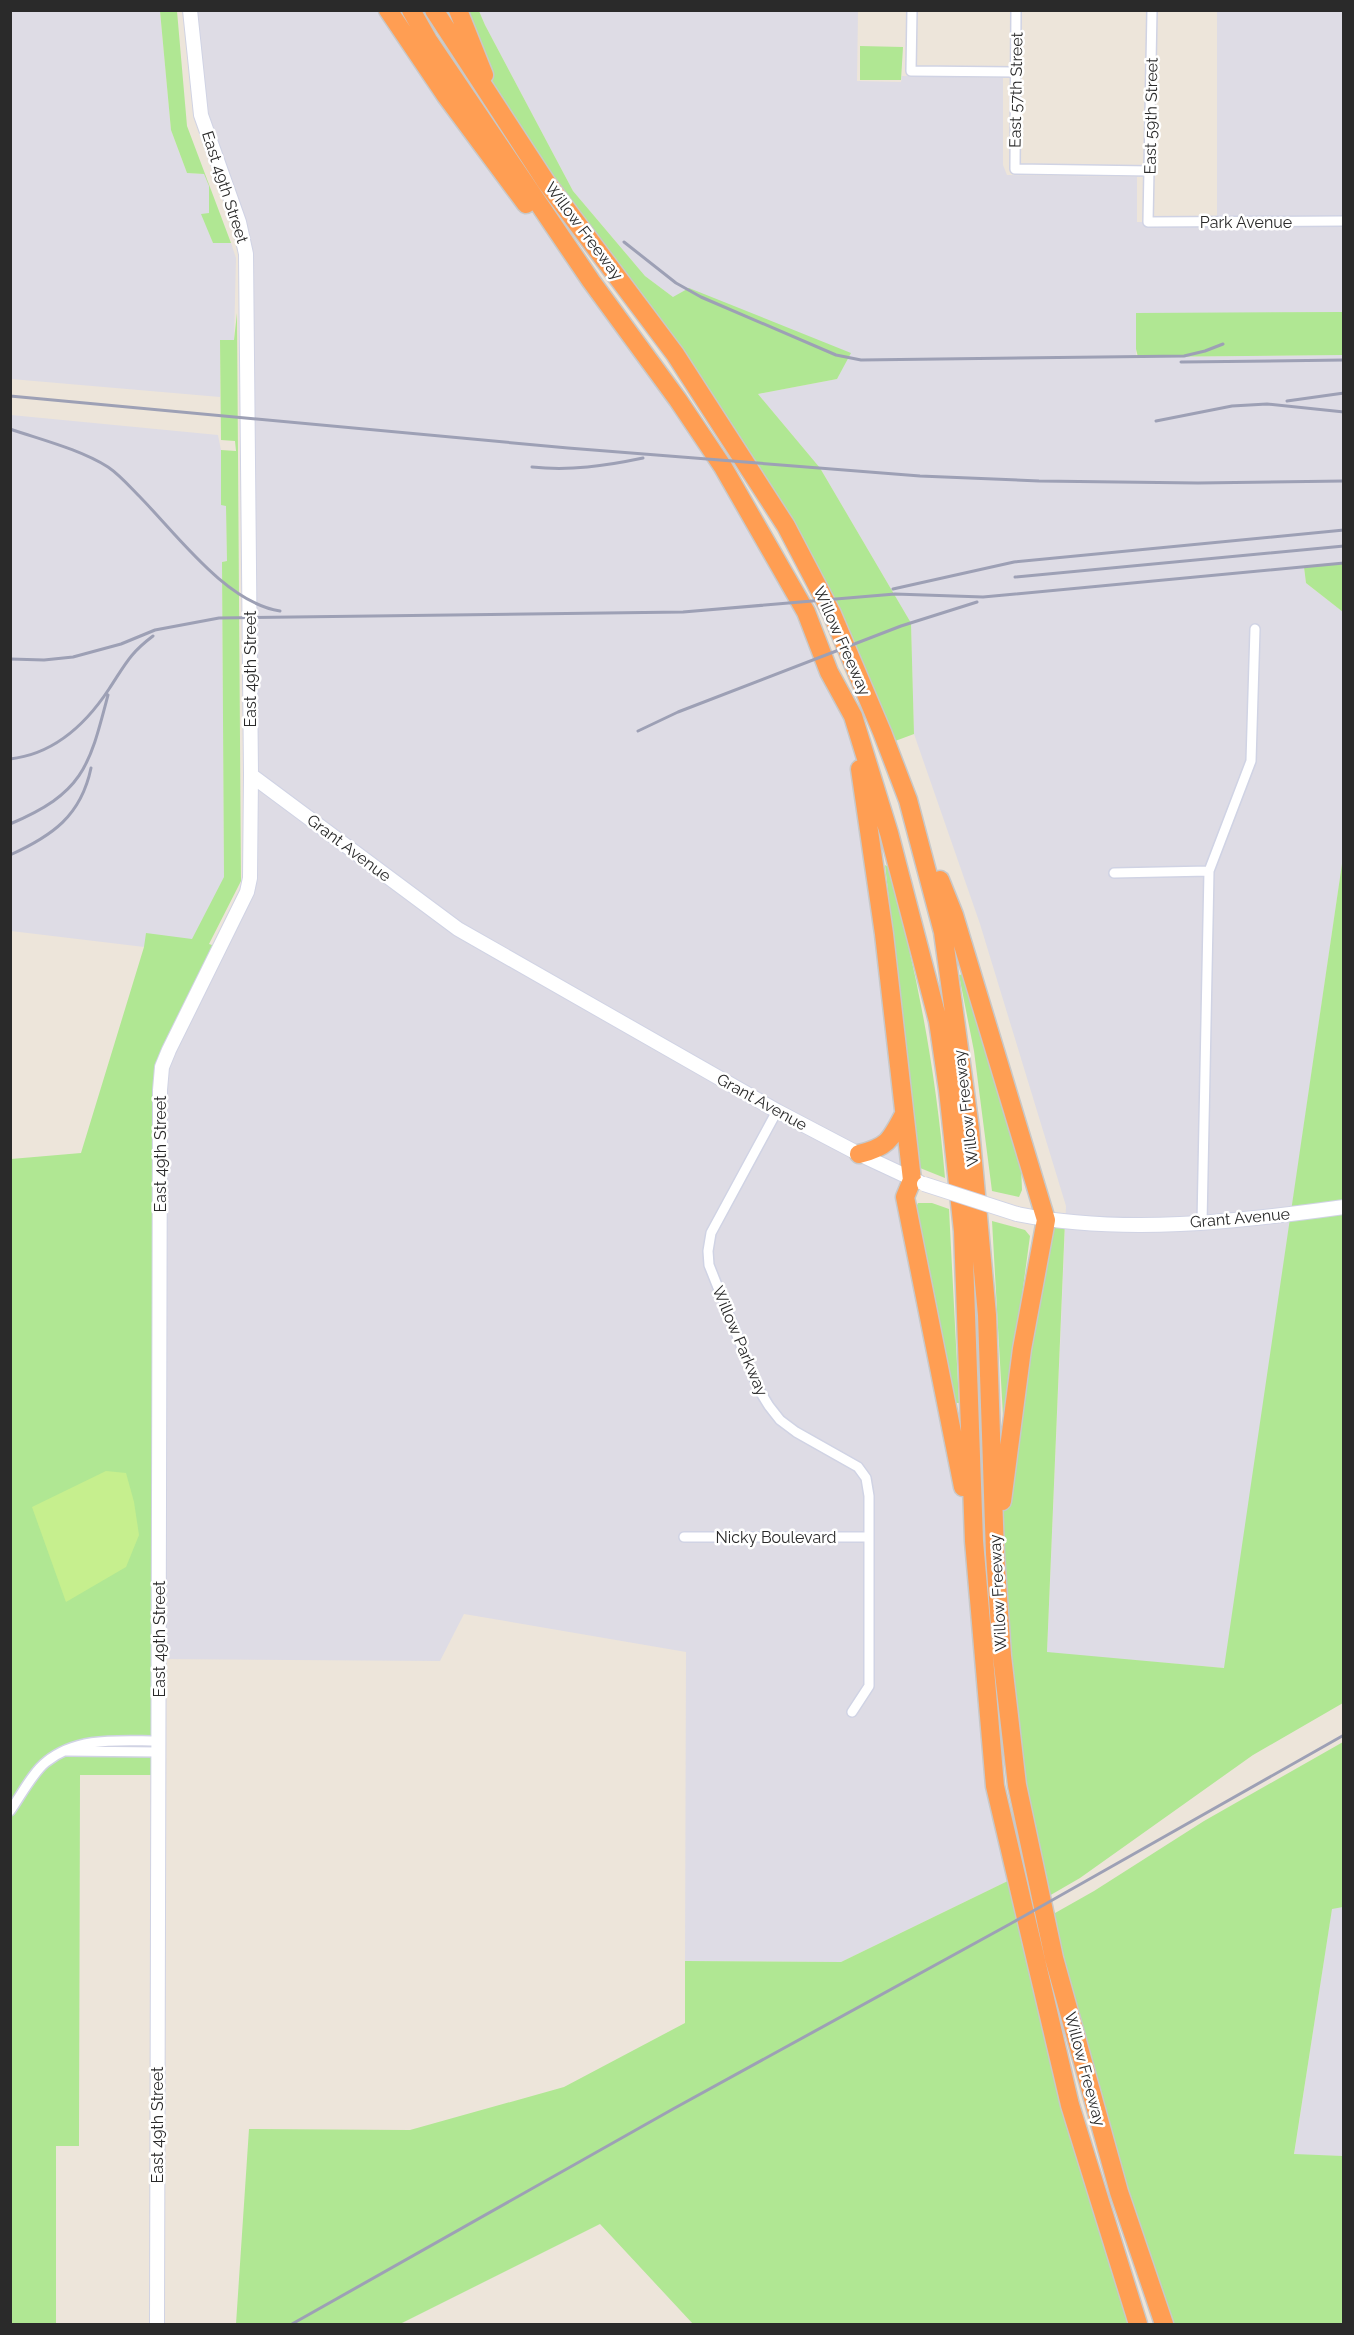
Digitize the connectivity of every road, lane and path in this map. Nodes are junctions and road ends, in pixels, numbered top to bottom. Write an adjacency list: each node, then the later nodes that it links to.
1 (190, 10): 17 (street, East 49th Street)
2 (388, 10): 14 (highway)
3 (411, 10): 14 (highway, Willow Freeway)
4 (434, 10): 10 (highway, Willow Freeway)
5 (458, 10): 10 (highway)
6 (912, 10): 9 (street)
7 (1016, 10): 9 (street, East 57th Street)
8 (1152, 10): 11 (street, East 59th Street)
9 (1016, 72): 11 (street, East 57th Street)
10 (499, 113): 18 (highway, Willow Freeway)
11 (1150, 171): 13 (street, East 59th Street)
12 (1344, 221): 13 (street, Park Avenue)
13 (1148, 222)
14 (591, 281): 16 (highway, Willow Freeway)
15 (1256, 629): 19 (street)
16 (853, 716): 22 (highway); 30 (highway, Willow Freeway)
17 (251, 775): 21 (street, Grant Avenue); 33 (street, East 49th Street)
18 (908, 800): 26 (highway); 31 (highway, Willow Freeway)
19 (1209, 871): 20 (street); 27 (street)
20 (1114, 873)
21 (777, 1111): 23 (street, Grant Avenue); 29 (street, Willow Parkway)
22 (903, 1116): 23 (highway); 24 (highway)
23 (859, 1154): 24 (street, Grant Avenue)
24 (918, 1182): 26 (street, Grant Avenue, bridge); 30 (highway)
25 (1344, 1207): 27 (street, Grant Avenue)
26 (1046, 1220): 27 (street, Grant Avenue); 31 (highway)
27 (1202, 1223)
28 (684, 1537): 29 (street, Nicky Boulevard)
29 (868, 1537): 32 (street, Willow Parkway)
30 (974, 1541): 36 (highway, Willow Freeway)
31 (995, 1554): 37 (highway, Willow Freeway)
32 (852, 1712)
33 (158, 1747): 34 (street); 35 (street, East 49th Street)
34 (10, 1811)
35 (157, 2325)
36 (1137, 2325)
37 (1164, 2325)

